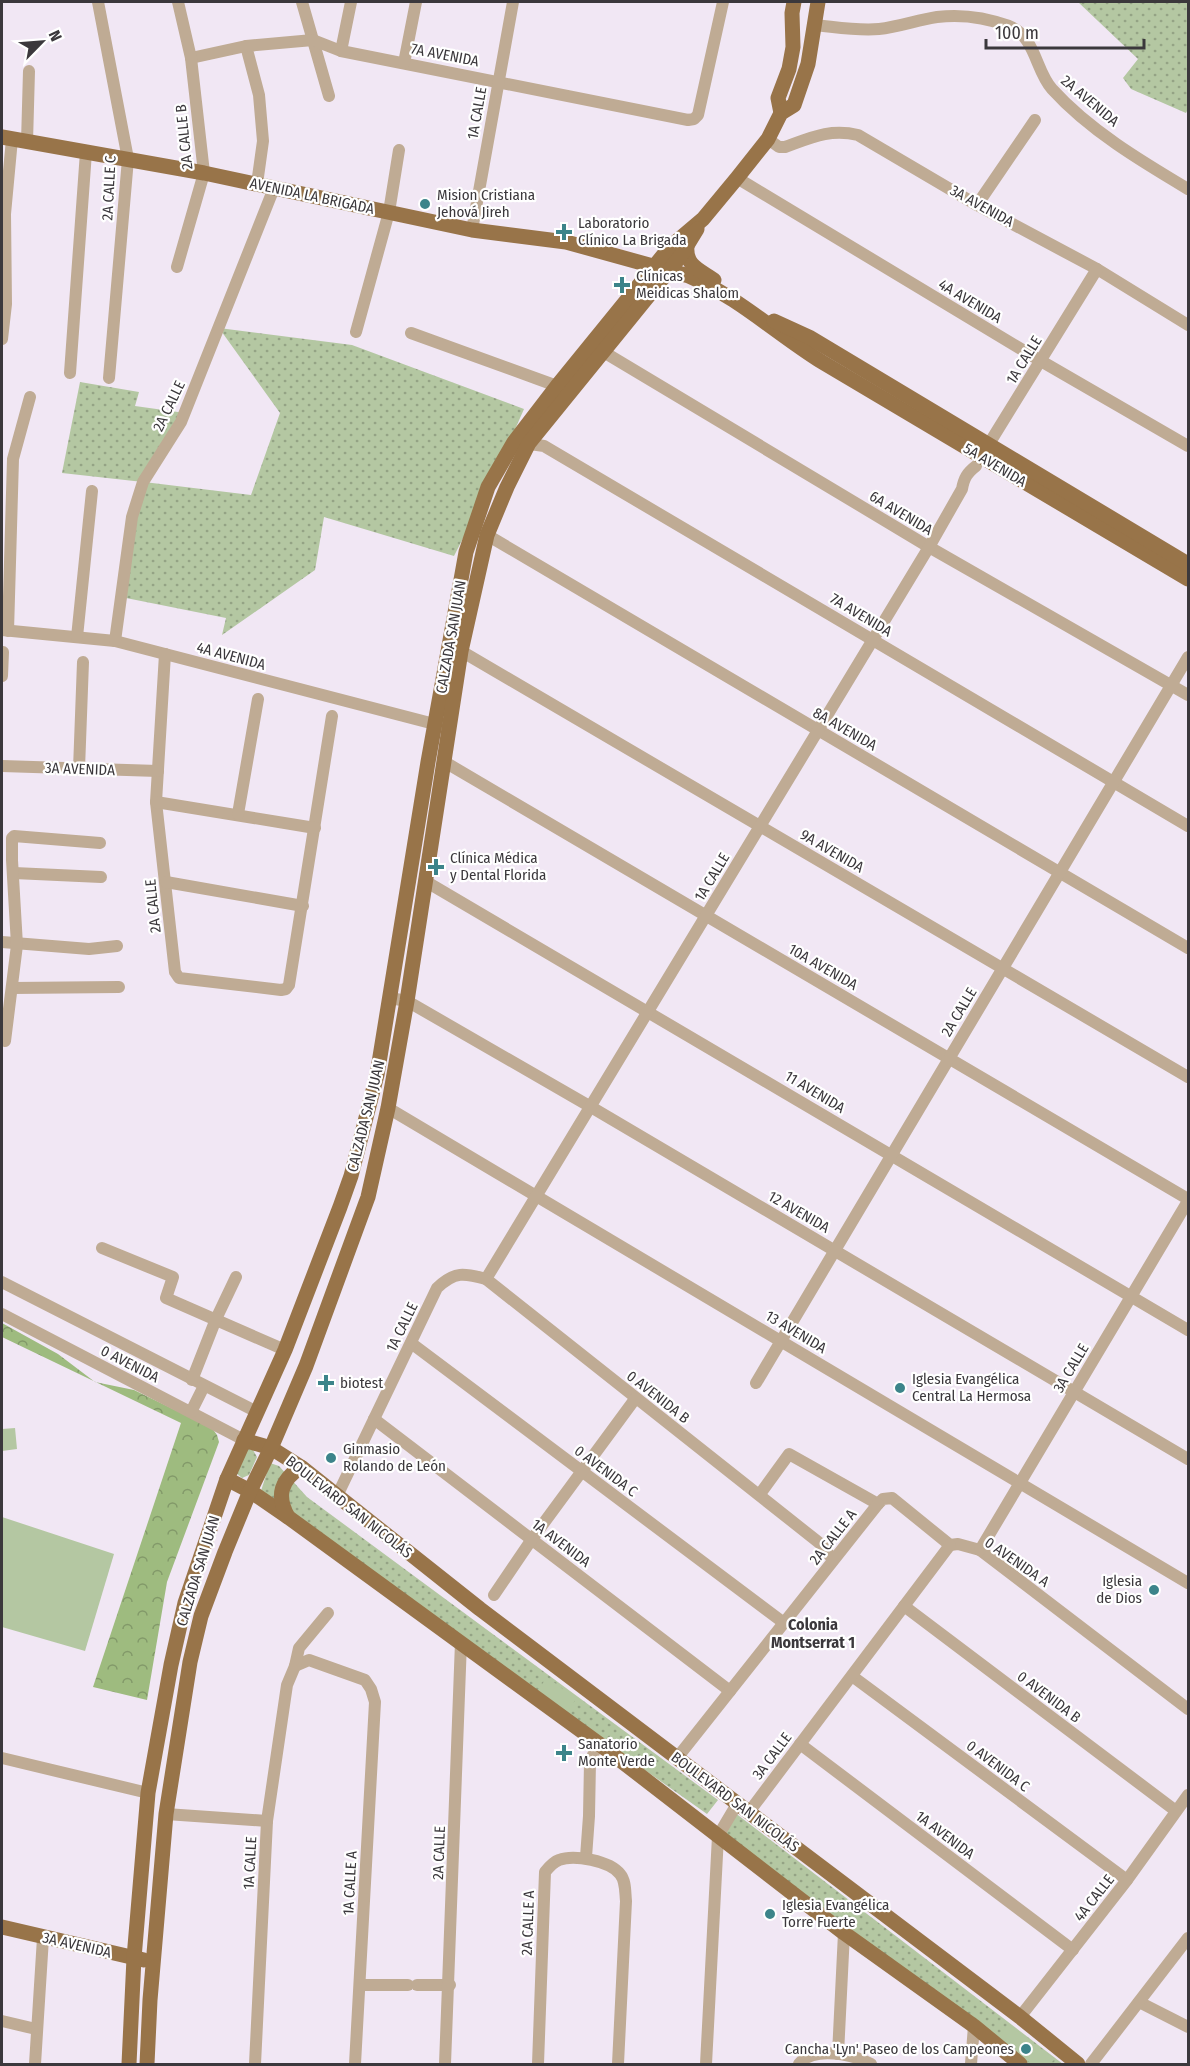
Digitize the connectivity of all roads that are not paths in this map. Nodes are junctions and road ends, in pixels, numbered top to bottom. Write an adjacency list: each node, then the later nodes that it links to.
1 (98, 2): 27 (street, 2A CALLE C)
2 (178, 2): 16 (street, 2A CALLE B)
3 (302, 2): 13 (street)
4 (351, 2): 15 (street)
5 (416, 2): 17 (street)
6 (513, 2): 19 (street, 1A CALLE)
7 (723, 2): 19 (street, 7A AVENIDA)
8 (794, 2): 12 (main road, CALZADA SAN JUAN)
9 (804, 2): 12 (main road)
10 (818, 2): 11 (main road, CALZADA SAN JUAN)
11 (815, 25): 21 (main road, CALZADA SAN JUAN); 32 (street, 2A AVENIDA)
12 (794, 29): 21 (main road, CALZADA SAN JUAN)
13 (313, 40): 14 (street, 7A AVENIDA); 15 (street, 7A AVENIDA); 20 (street)
14 (246, 45): 16 (street, 7A AVENIDA); 30 (street)
15 (341, 51): 17 (street, 7A AVENIDA)
16 (191, 58): 28 (street, 2A CALLE B)
17 (404, 63): 19 (street, 7A AVENIDA)
18 (29, 71): 23 (street)
19 (498, 80): 36 (street, 1A CALLE)
20 (329, 96)
21 (781, 113): 24 (main road, CALZADA SAN JUAN)
22 (1035, 120): 33 (street)
23 (13, 139): 26 (main road, AVENIDA LA BRIGADA); 45 (street)
24 (768, 139): 29 (main road, CALZADA SAN JUAN); 33 (street, 3A AVENIDA)
25 (399, 150): 34 (street)
26 (86, 152): 27 (main road, AVENIDA LA BRIGADA); 49 (street)
27 (128, 159): 28 (main road, AVENIDA LA BRIGADA); 50 (street, 2A CALLE C)
28 (204, 173): 30 (main road, AVENIDA LA BRIGADA); 39 (street, 2A CALLE B)
29 (737, 178): 35 (main road, CALZADA SAN JUAN); 48 (street, 4A AVENIDA)
30 (257, 184): 31 (main road, AVENIDA LA BRIGADA)
31 (274, 188): 34 (main road, AVENIDA LA BRIGADA); 65 (street, 2A CALLE)
32 (1188, 189)
33 (977, 205): 40 (street, 3A AVENIDA)
34 (389, 212): 36 (main road, AVENIDA LA BRIGADA); 43 (street)
35 (703, 219): 37 (main road, CALZADA SAN JUAN); 51 (main road, CALZADA SAN JUAN)
36 (472, 230): 38 (main road, AVENIDA LA BRIGADA)
37 (687, 246): 41 (main road, CALZADA SAN JUAN); 46 (main road, 5A AVENIDA)
38 (622, 258): 46 (main road, 5A AVENIDA)
39 (177, 267)
40 (1097, 269): 42 (street, 3A AVENIDA); 48 (street, 1A CALLE)
41 (663, 278): 46 (main road, 5A AVENIDA); 47 (main road, CALZADA SAN JUAN)
42 (1188, 325)
43 (356, 332)
44 (411, 333): 51 (street)
45 (2, 339)
46 (805, 343): 55 (main road, 5A AVENIDA)
47 (602, 351): 53 (main road, CALZADA SAN JUAN); 59 (street, 6A AVENIDA)
48 (1041, 361): 54 (street, 4A AVENIDA); 55 (street, 1A CALLE)
49 (70, 373)
50 (109, 378)
51 (557, 386): 53 (main road, CALZADA SAN JUAN)
52 (30, 397): 56 (street)
53 (521, 443): 58 (main road, CALZADA SAN JUAN); 64 (street, 7A AVENIDA); 76 (main road, CALZADA SAN JUAN)
54 (1188, 446)
55 (982, 456): 59 (street, 1A CALLE); 60 (main road, 5A AVENIDA); 61 (main road, 5A AVENIDA)
56 (7, 458): 62 (street)
57 (92, 490): 63 (street)
58 (487, 535): 66 (main road, CALZADA SAN JUAN); 77 (street, 8A AVENIDA)
59 (929, 547): 64 (street, 1A CALLE); 72 (street, 6A AVENIDA)
60 (1188, 564)
61 (1188, 579)
62 (5, 631): 63 (street, 4A AVENIDA)
63 (77, 637): 65 (street, 4A AVENIDA)
64 (873, 639): 77 (street, 1A CALLE); 82 (street, 7A AVENIDA)
65 (115, 641): 68 (street, 4A AVENIDA)
66 (461, 651): 76 (main road, CALZADA SAN JUAN); 86 (street, 9A AVENIDA)
67 (3, 652): 71 (street)
68 (165, 654): 76 (street, 4A AVENIDA); 81 (street, 2A CALLE)
69 (1188, 657): 72 (street, 2A CALLE)
70 (83, 662): 80 (street)
71 (2, 676)
72 (1172, 685): 73 (street, 6A AVENIDA); 82 (street, 2A CALLE)
73 (1188, 695)
74 (258, 699): 84 (street)
75 (332, 716): 87 (street)
76 (442, 726): 78 (main road, CALZADA SAN JUAN)
77 (818, 730): 86 (street, 1A CALLE); 90 (street, 8A AVENIDA)
78 (436, 761): 92 (main road, CALZADA SAN JUAN); 95 (street, 10A AVENIDA); 103 (main road, CALZADA SAN JUAN)
79 (2, 766): 80 (street, 3A AVENIDA)
80 (79, 769): 81 (street, 3A AVENIDA)
81 (158, 771): 83 (street, 2A CALLE)
82 (1114, 782): 85 (street, 7A AVENIDA); 90 (street, 2A CALLE)
83 (156, 802): 84 (street); 93 (street, 2A CALLE)
84 (238, 814): 87 (street)
85 (1188, 825)
86 (760, 826): 95 (street, 1A CALLE); 100 (street, 9A AVENIDA)
87 (315, 828): 94 (street)
88 (100, 843): 89 (street)
89 (9, 865): 91 (street); 97 (street)
90 (1060, 872): 99 (street, 8A AVENIDA); 100 (street, 2A CALLE)
91 (101, 877)
92 (425, 881): 104 (main road, CALZADA SAN JUAN); 106 (street, 11 AVENIDA)
93 (166, 882): 94 (street); 94 (street, 2A CALLE)
94 (303, 906)
95 (706, 915): 106 (street, 1A CALLE); 108 (street, 10A AVENIDA)
96 (2, 942): 97 (street)
97 (17, 945): 98 (street); 102 (street)
98 (117, 946)
99 (1188, 948)
100 (1003, 968): 108 (street, 2A CALLE); 109 (street, 9A AVENIDA)
101 (119, 987): 102 (street)
102 (12, 988): 105 (street)
103 (390, 998): 104 (street, 12 AVENIDA); 112 (main road, CALZADA SAN JUAN)
104 (407, 1000): 110 (street, 12 AVENIDA); 111 (main road, CALZADA SAN JUAN)
105 (5, 1007): 107 (street)
106 (648, 1011): 110 (street, 1A CALLE); 113 (street, 11 AVENIDA)
107 (5, 1041)
108 (949, 1058): 113 (street, 2A CALLE); 116 (street, 10A AVENIDA)
109 (1188, 1077)
110 (591, 1107): 114 (street, 1A CALLE); 118 (street, 12 AVENIDA)
111 (387, 1108): 114 (street, 13 AVENIDA); 115 (main road, CALZADA SAN JUAN)
112 (363, 1130): 115 (main road); 129 (main road, CALZADA SAN JUAN)
113 (892, 1155): 118 (street, 2A CALLE); 123 (street, 11 AVENIDA)
114 (536, 1196): 121 (street, 1A CALLE); 127 (street, 13 AVENIDA)
115 (368, 1197): 139 (main road, CALZADA SAN JUAN)
116 (1188, 1200): 123 (street, 3A CALLE)
117 (102, 1248): 125 (street)
118 (835, 1250): 127 (street, 2A CALLE); 133 (street, 12 AVENIDA)
119 (456, 1274): 121 (street, 0 AVENIDA B); 128 (street, 1A CALLE)
120 (236, 1277): 125 (street)
121 (486, 1279): 134 (street, 0 AVENIDA B)
122 (2, 1282): 130 (street)
123 (1131, 1296): 126 (street, 11 AVENIDA); 133 (street, 3A CALLE)
124 (2, 1314): 135 (street, 0 AVENIDA)
125 (216, 1319): 129 (street); 130 (street)
126 (1188, 1330)
127 (781, 1341): 131 (street, 2A CALLE); 144 (street, 13 AVENIDA)
128 (411, 1343): 137 (street, 1A CALLE); 142 (street, 0 AVENIDA C)
129 (285, 1350): 136 (main road, CALZADA SAN JUAN)
130 (192, 1380): 132 (street)
131 (756, 1383)
132 (204, 1386): 135 (street); 136 (street)
133 (1074, 1391): 140 (street, 12 AVENIDA); 144 (street, 3A CALLE)
134 (635, 1399): 142 (street); 146 (street, 0 AVENIDA B)
135 (191, 1412): 138 (street, 0 AVENIDA)
136 (256, 1412): 138 (main road, CALZADA SAN JUAN)
137 (374, 1419): 147 (street, 1A CALLE); 150 (street, 1A AVENIDA)
138 (244, 1440): 139 (main road, BOULEVARD SAN NICOLÁS); 143 (main road, CALZADA SAN JUAN)
139 (271, 1448): 141 (main road, BOULEVARD SAN NICOLÁS); 145 (main road, CALZADA SAN JUAN)
140 (1188, 1459)
141 (301, 1467): 147 (main road, BOULEVARD SAN NICOLÁS); 149 (main road)
142 (582, 1471): 150 (street); 158 (street, 0 AVENIDA C)
143 (227, 1479): 145 (main road); 168 (main road, CALZADA SAN JUAN)
144 (1020, 1483): 152 (street, 3A CALLE); 154 (street, 13 AVENIDA)
145 (250, 1491): 149 (main road); 172 (main road, CALZADA SAN JUAN)
146 (760, 1494): 148 (street, 0 AVENIDA A); 153 (street, 0 AVENIDA B)
147 (337, 1496): 167 (main road, BOULEVARD SAN NICOLÁS)
148 (878, 1504): 151 (street, 0 AVENIDA A); 153 (street, 2A CALLE A)
149 (288, 1517): 159 (main road)
150 (532, 1539): 155 (street); 162 (street, 1A AVENIDA)
151 (950, 1545): 152 (street, 0 AVENIDA A); 156 (street, 3A CALLE)
152 (980, 1550): 163 (street, 0 AVENIDA A)
153 (833, 1560): 158 (street, 2A CALLE A)
154 (1188, 1583)
155 (494, 1595)
156 (904, 1606): 161 (street, 3A CALLE); 171 (street, 0 AVENIDA B)
157 (328, 1613): 160 (street, 1A CALLE)
158 (784, 1623): 162 (street, 2A CALLE A)
159 (461, 1642): 164 (main road); 185 (street, 2A CALLE)
160 (295, 1666): 173 (street, 1A CALLE); 184 (street, 1A CALLE A)
161 (852, 1676): 165 (street, 3A CALLE); 176 (street, 0 AVENIDA C)
162 (730, 1691): 167 (street, 2A CALLE A)
163 (1188, 1709)
164 (598, 1743): 174 (main road); 175 (street)
165 (800, 1744): 170 (street, 3A CALLE); 181 (street, 1A AVENIDA)
166 (2, 1758): 168 (street)
167 (677, 1758): 170 (main road, BOULEVARD SAN NICOLÁS)
168 (148, 1793): 182 (main road, CALZADA SAN JUAN)
169 (1188, 1795): 171 (street, 4A CALLE)
170 (743, 1808): 174 (street, 3A CALLE); 187 (main road, BOULEVARD SAN NICOLÁS)
171 (1176, 1811): 176 (street, 4A CALLE)
172 (166, 1814): 173 (street); 183 (main road, CALZADA SAN JUAN)
173 (267, 1821): 196 (street, 1A CALLE)
174 (718, 1836): 178 (main road); 201 (street, 3A CALLE)
175 (586, 1857): 199 (street, 2A CALLE A); 200 (street)
176 (1127, 1880): 181 (street, 4A CALLE)
177 (2, 1928): 179 (main road, 3A AVENIDA)
178 (844, 1933): 189 (main road); 192 (street)
179 (43, 1938): 182 (main road, 3A AVENIDA); 191 (street)
180 (1188, 1938): 186 (street)
181 (1073, 1950): 187 (street, 4A CALLE)
182 (134, 1958): 183 (main road, 3A AVENIDA); 194 (main road, CALZADA SAN JUAN)
183 (153, 1961): 195 (main road, CALZADA SAN JUAN)
184 (360, 1985): 185 (street); 197 (street, 1A CALLE A)
185 (450, 1985): 198 (street, 2A CALLE)
186 (1139, 2002): 190 (street); 207 (street)
187 (1020, 2017): 206 (main road, BOULEVARD SAN NICOLÁS)
188 (2, 2021): 191 (street)
189 (974, 2026): 204 (street); 205 (main road)
190 (1188, 2027)
191 (36, 2029): 193 (street)
192 (838, 2054): 202 (street); 203 (street)
193 (34, 2064)
194 (129, 2064)
195 (147, 2064)
196 (255, 2064)
197 (355, 2064)
198 (445, 2064)
199 (538, 2064)
200 (618, 2064)
201 (706, 2064)
202 (799, 2064)
203 (871, 2064)
204 (971, 2064)
205 (1020, 2064)
206 (1078, 2064)
207 (1091, 2064)

